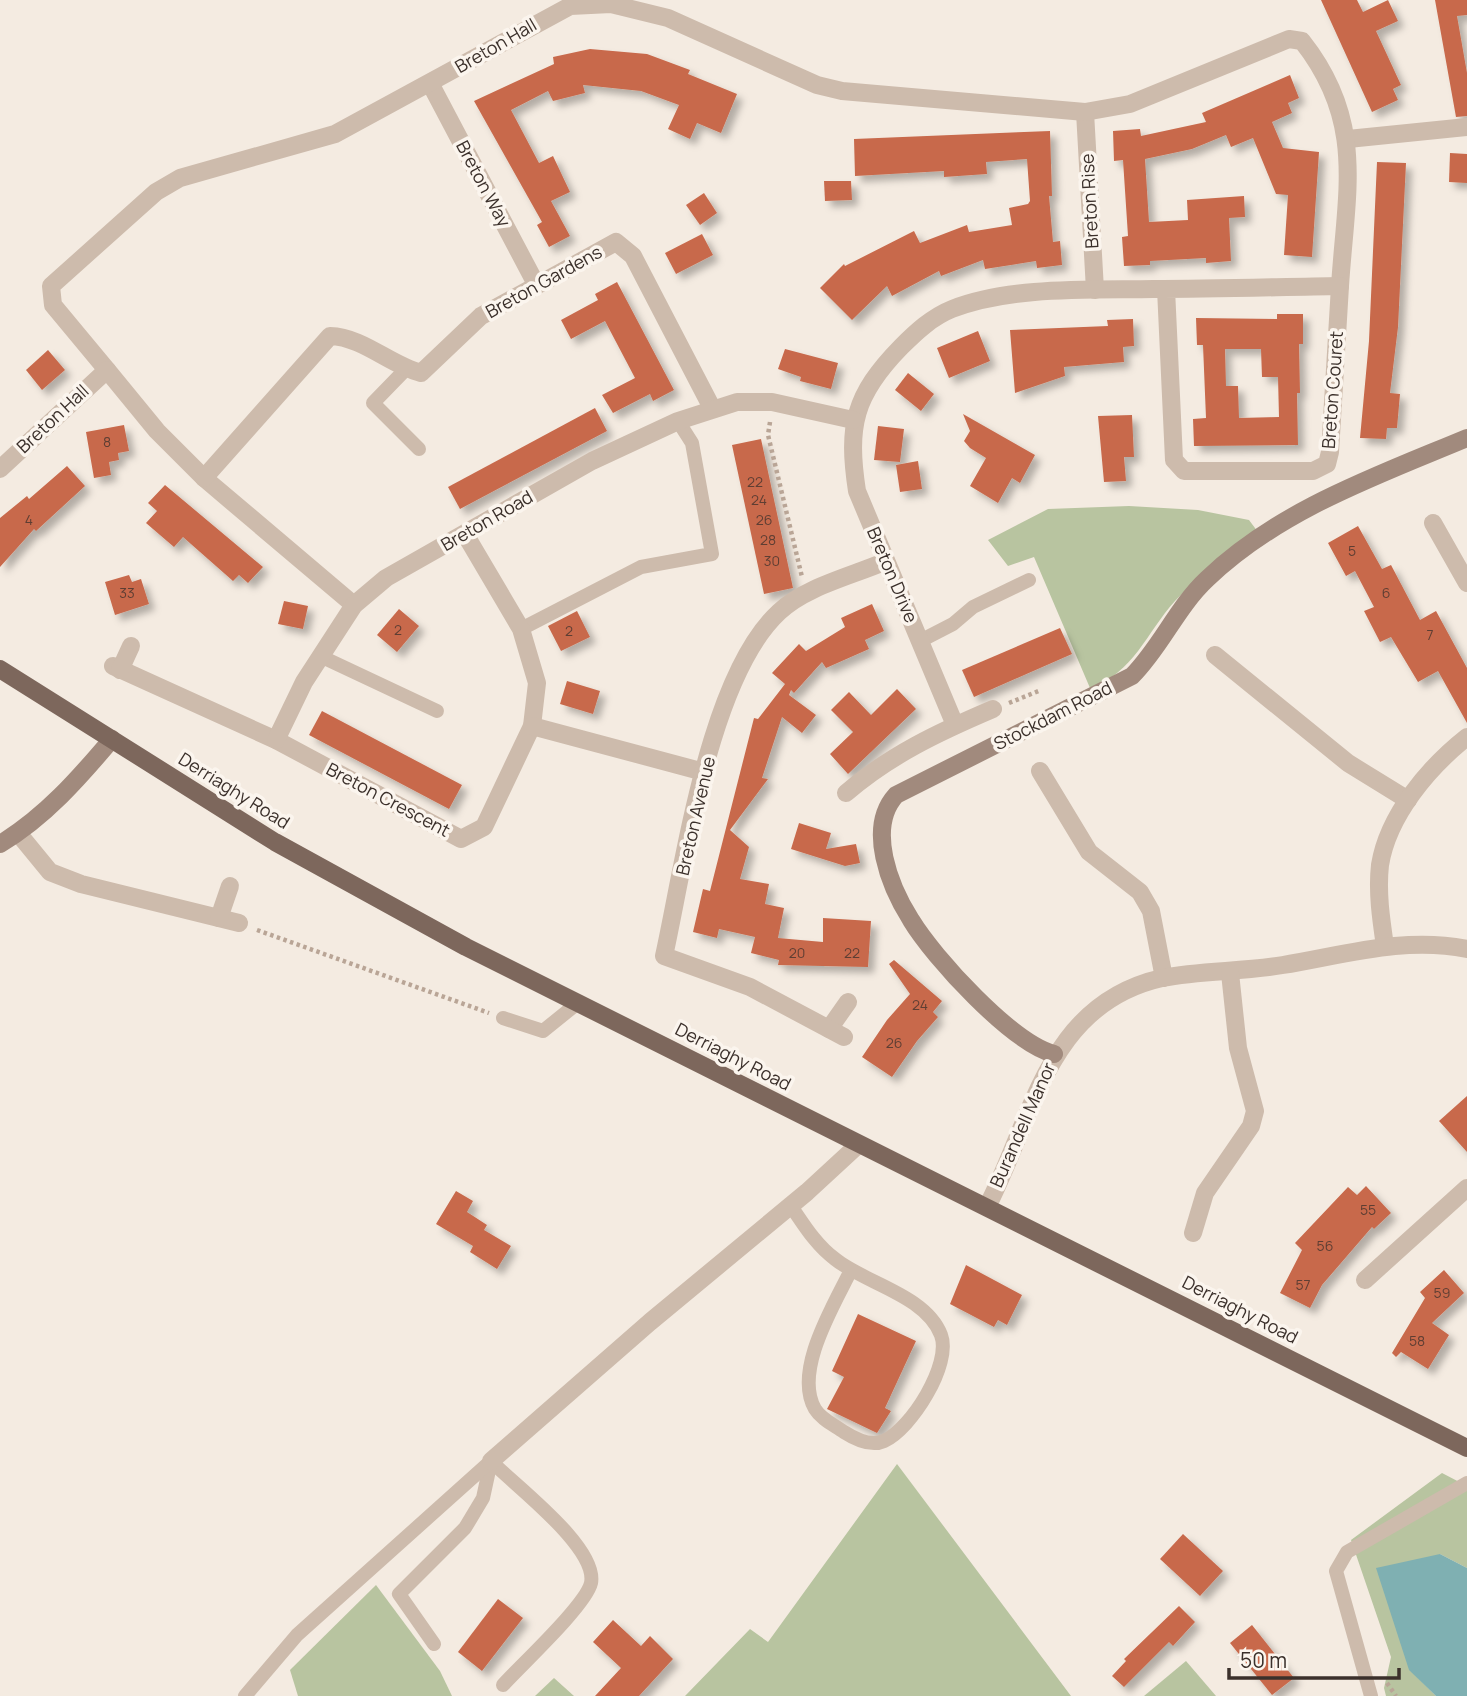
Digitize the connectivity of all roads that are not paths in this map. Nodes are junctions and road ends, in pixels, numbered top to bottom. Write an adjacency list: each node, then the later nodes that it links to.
1 (431, 85): 2 (street, Breton Hall); 5 (street, Breton Way); 10 (street, Breton Hall)
2 (1085, 112): 4 (street, Breton Hall); 8 (street, Breton Rise)
3 (1467, 127): 4 (street)
4 (1348, 139): 6 (street)
5 (536, 284): 9 (street, Breton Gardens); 11 (street, Breton Gardens)
6 (1340, 286): 7 (street); 7 (street, Breton Couret)
7 (1166, 289): 8 (street)
8 (1095, 290): 12 (street, Breton Drive)
9 (406, 369): 15 (lane); 17 (street)
10 (107, 370): 16 (street, Breton Hall); 17 (street, Breton Hall)
11 (712, 408): 12 (street, Breton Road); 13 (street, Breton Road)
12 (853, 420): 20 (street, Breton Drive)
13 (678, 421): 19 (street, Breton Road); 24 (lane)
14 (1467, 438): 53 (street, Stockdam Road)
15 (419, 449)
16 (0, 468)
17 (204, 478): 23 (street, Breton Hall)
18 (1433, 523): 22 (street)
19 (465, 534): 23 (street, Breton Road); 24 (street, Breton Crescent)
20 (884, 562): 25 (street, Breton Drive); 38 (street, Breton Avenue)
21 (1029, 580): 25 (lane)
22 (1467, 583)
23 (354, 605): 28 (street, Breton Road)
24 (521, 629): 33 (street, Breton Crescent)
25 (920, 641): 32 (street, Breton Drive)
26 (131, 646): 36 (street, Breton Crescent)
27 (1215, 655): 40 (street)
28 (320, 656): 31 (lane); 36 (street, Breton Road)
29 (0, 669): 35 (main road, Derriaghy Road)
30 (993, 709): 32 (street)
31 (437, 711)
32 (955, 725): 39 (street)
33 (532, 726): 36 (street, Breton Crescent); 38 (street)
34 (1466, 737): 40 (street)
35 (112, 738): 41 (street); 50 (main road, Derriaghy Road)
36 (276, 740)
37 (1040, 771): 49 (street)
38 (704, 772): 51 (street, Breton Avenue)
39 (846, 793)
40 (1409, 800): 46 (street)
41 (18, 833): 42 (street); 44 (street)
42 (0, 844)
43 (230, 886): 44 (street)
44 (219, 918): 45 (street)
45 (239, 923)
46 (1385, 946): 47 (street, Burandell Manor); 48 (street, Burandell Manor)
47 (1467, 949)
48 (1230, 973): 49 (street, Burandell Manor); 58 (street)
49 (1164, 978): 53 (street, Burandell Manor)
50 (579, 1002): 52 (lane); 54 (main road, Derriaghy Road)
51 (848, 1002)
52 (503, 1018)
53 (1054, 1054): 57 (street, Burandell Manor)
54 (858, 1145): 56 (street); 57 (main road, Derriaghy Road)
55 (1467, 1188): 60 (street)
56 (791, 1206): 59 (lane); 62 (street)
57 (987, 1207): 61 (main road, Derriaghy Road)
58 (1193, 1233)
59 (851, 1269): 59 (lane)
60 (1365, 1280)
61 (1467, 1448)
62 (491, 1461): 64 (lane); 65 (lane); 66 (lane)
63 (1467, 1483): 68 (lane)
64 (435, 1644)
65 (503, 1685)
66 (256, 1689): 67 (lane)
67 (245, 1696)
68 (1371, 1696)

